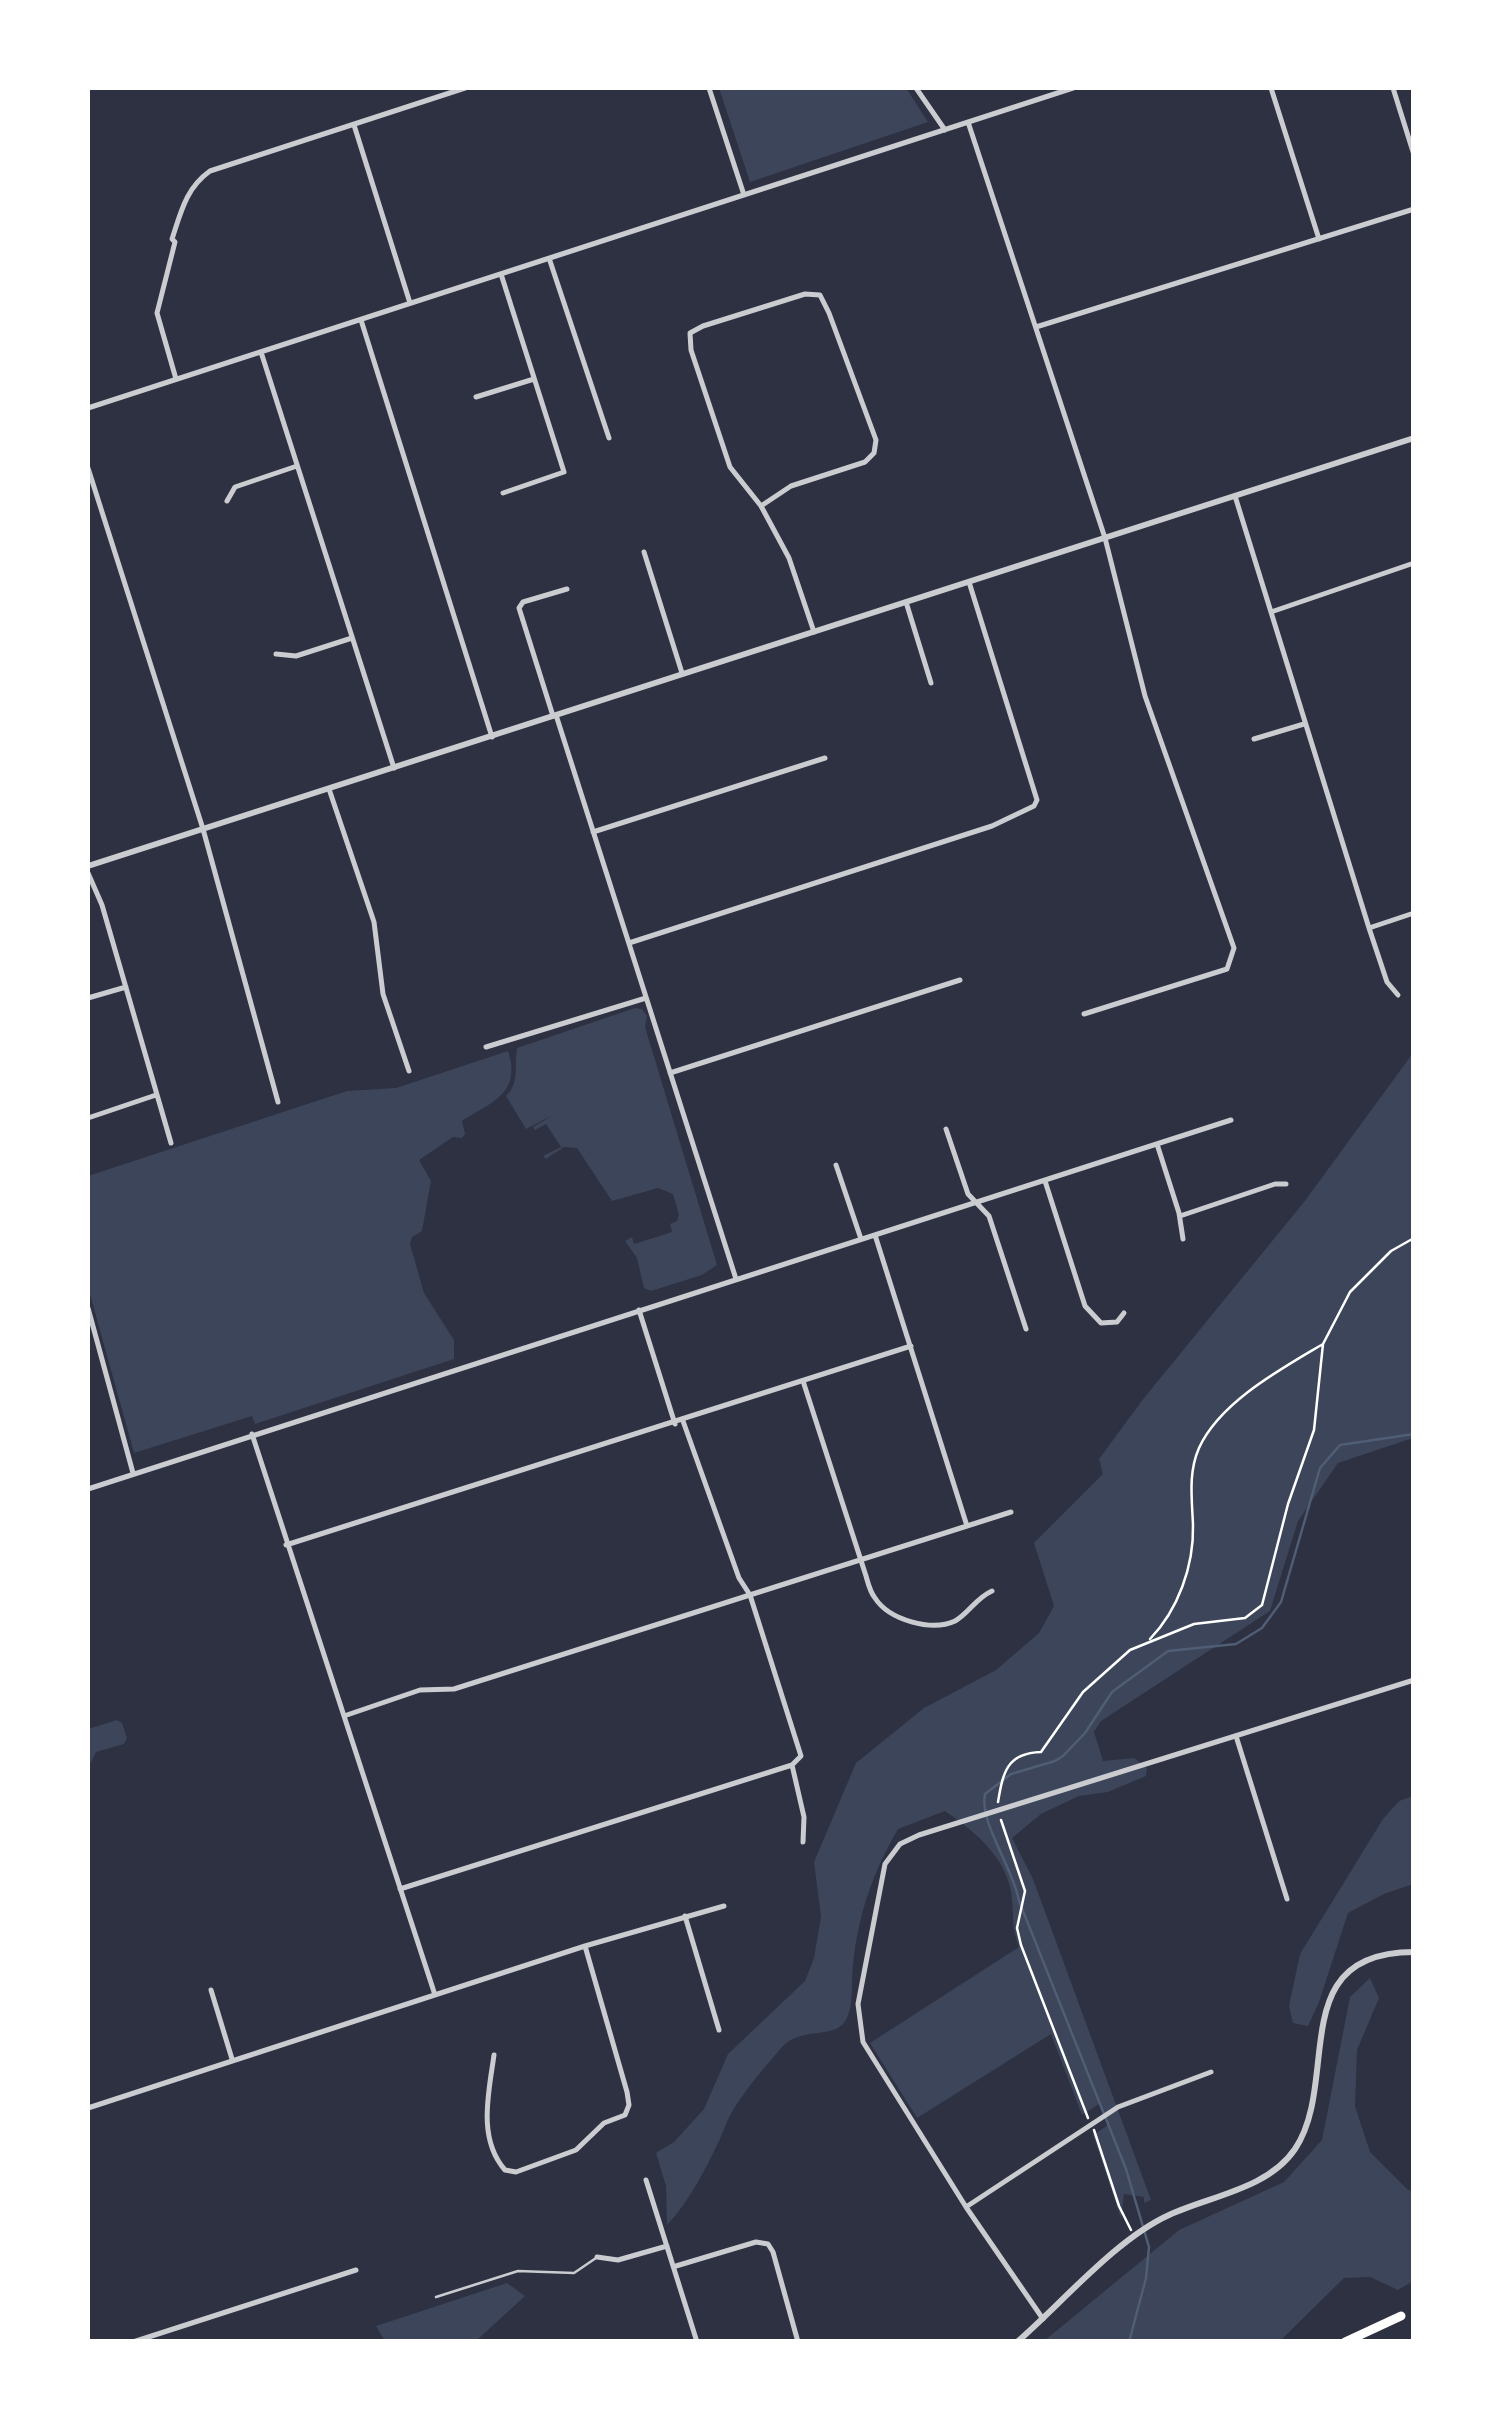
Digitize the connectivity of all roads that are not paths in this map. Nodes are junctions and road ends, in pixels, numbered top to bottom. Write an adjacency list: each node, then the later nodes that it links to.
1 (464, 88): 8 (street)
2 (709, 88): 11 (street)
3 (916, 88): 9 (street)
4 (1073, 88): 7 (street)
5 (1271, 88): 13 (street)
6 (1393, 88): 10 (street)
7 (968, 122): 9 (street); 18 (street)
8 (354, 124): 16 (street); 20 (street)
9 (945, 130): 11 (street)
10 (1414, 155)
11 (744, 194): 14 (street)
12 (1414, 209): 13 (street)
13 (1319, 239): 18 (street)
14 (549, 258): 15 (street); 24 (street)
15 (500, 274): 16 (street); 21 (street)
16 (410, 303): 17 (street)
17 (361, 319): 19 (street); 46 (street)
18 (1036, 327): 32 (street)
19 (261, 352): 20 (street); 26 (street)
20 (176, 379): 23 (street)
21 (534, 379): 22 (street); 28 (street)
22 (476, 398)
23 (88, 408)
24 (608, 438)
25 (1414, 438): 29 (street)
26 (298, 466): 30 (street); 40 (street)
27 (88, 468): 51 (street)
28 (503, 494)
29 (1234, 496): 32 (street); 38 (street)
30 (226, 501)
31 (761, 506): 31 (street); 39 (street)
32 (1105, 538): 35 (street); 62 (street)
33 (644, 552): 42 (street)
34 (1414, 564): 38 (street)
35 (968, 582): 37 (street); 56 (street)
36 (568, 588): 44 (street)
37 (906, 602): 39 (street); 43 (street)
38 (1270, 612): 45 (street)
39 (814, 632): 42 (street)
40 (352, 638): 41 (street); 49 (street)
41 (276, 654)
42 (682, 674): 44 (street)
43 (931, 683)
44 (554, 716): 46 (street); 52 (street)
45 (1305, 724): 47 (street); 55 (street)
46 (492, 736): 49 (street)
47 (1254, 739)
48 (824, 758): 52 (street)
49 (394, 768): 50 (street)
50 (330, 789): 51 (street); 64 (street)
51 (203, 829): 53 (street); 67 (street)
52 (594, 832): 56 (street)
53 (88, 869): 58 (street)
54 (1414, 914): 55 (street)
55 (1369, 928): 59 (street)
56 (629, 943): 61 (street)
57 (960, 980): 65 (street)
58 (126, 987): 60 (street); 66 (street)
59 (1398, 996)
60 (88, 998)
61 (646, 998): 63 (street); 65 (street)
62 (1084, 1014)
63 (486, 1047)
64 (408, 1071)
65 (670, 1073): 81 (street)
66 (157, 1095): 68 (street); 71 (street)
67 (278, 1102)
68 (88, 1118)
69 (1231, 1120): 72 (street)
70 (946, 1128): 76 (street)
71 (171, 1143)
72 (1156, 1144): 74 (street); 77 (street)
73 (836, 1165): 80 (street)
74 (1045, 1180): 76 (street); 84 (street)
75 (1286, 1184): 77 (street)
76 (975, 1203): 78 (street); 85 (street)
77 (1180, 1216): 79 (street)
78 (875, 1235): 80 (street); 86 (street)
79 (1183, 1239)
80 (861, 1240): 81 (street)
81 (736, 1279): 83 (street)
82 (88, 1308): 91 (street)
83 (639, 1310): 89 (street); 90 (street)
84 (1124, 1313)
85 (1026, 1329)
86 (911, 1346): 87 (street); 94 (street)
87 (803, 1381): 88 (street); 96 (street)
88 (683, 1421): 89 (street); 98 (street)
89 (674, 1424): 95 (street)
90 (252, 1434): 91 (street); 95 (street)
91 (133, 1473): 92 (street)
92 (88, 1489)
93 (1010, 1512): 94 (street)
94 (968, 1526): 96 (street)
95 (286, 1545): 100 (street)
96 (860, 1560): 97 (street); 98 (street)
97 (992, 1591)
98 (750, 1595): 100 (street); 102 (street)
99 (1414, 1680): 101 (street)
100 (344, 1716): 104 (street)
101 (1236, 1736): 105 (street); 118 (street)
102 (792, 1764): 103 (street); 104 (street)
103 (803, 1842)
104 (400, 1889): 111 (street)
105 (1286, 1899)
106 (724, 1906): 107 (street)
107 (685, 1916): 108 (street); 112 (street)
108 (585, 1946): 111 (street); 113 (street)
109 (1414, 1952): 126 (street)
110 (211, 1990): 114 (street)
111 (434, 1994): 114 (street)
112 (718, 2030)
113 (494, 2055)
114 (233, 2060): 116 (street)
115 (1211, 2072): 118 (street)
116 (88, 2108)
117 (646, 2180): 119 (street)
118 (966, 2207): 126 (street)
119 (666, 2246): 120 (street); 121 (street)
120 (597, 2257): 123 (lane)
121 (676, 2266): 128 (street); 129 (street)
122 (356, 2270): 127 (street)
123 (436, 2296)
124 (1414, 2308): 125 (highway)
125 (1401, 2316): 131 (highway); 132 (highway)
126 (1043, 2320): 130 (street)
127 (133, 2342)
128 (697, 2342)
129 (798, 2342)
130 (1017, 2342)
131 (1346, 2342)
132 (1364, 2342)

